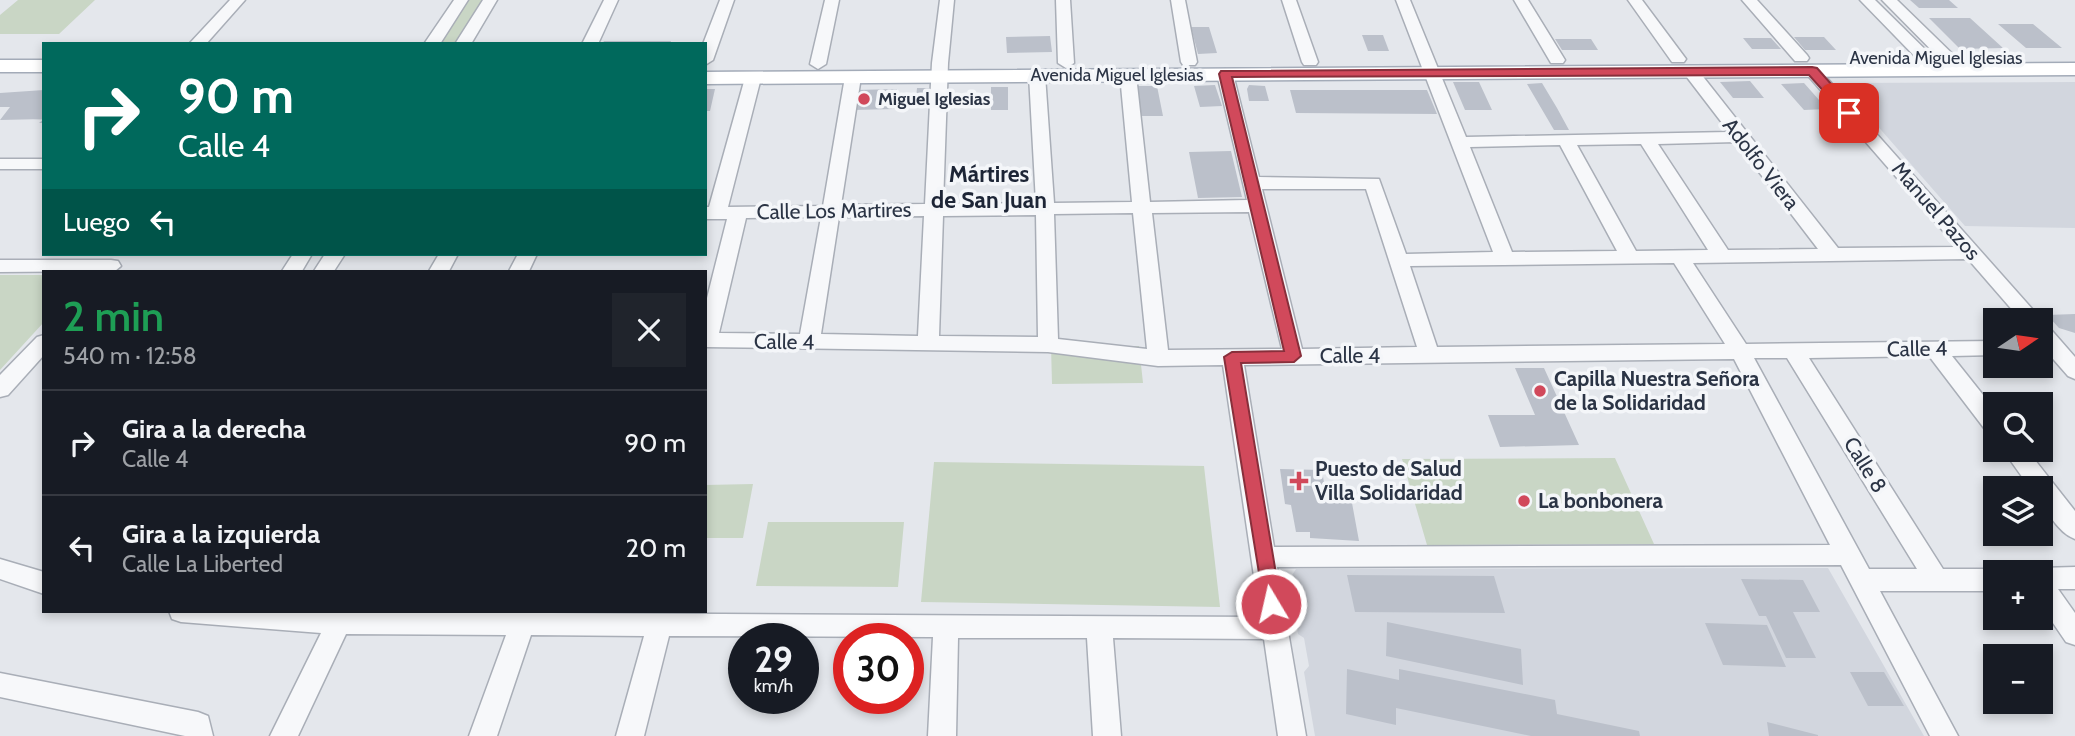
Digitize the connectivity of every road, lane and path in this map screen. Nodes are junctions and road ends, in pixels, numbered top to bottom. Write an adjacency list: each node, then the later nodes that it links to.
1 (238, 0): 17 (street)
2 (461, 0): 18 (street)
3 (490, 0): 19 (street)
4 (611, 0): 20 (street)
5 (727, 0): 21 (street)
6 (832, 0): 28 (street)
7 (947, 0): 36 (street)
8 (1063, 0): 27 (street)
9 (1178, 0): 25 (street)
10 (1289, 0): 26 (street)
11 (1403, 0): 34 (street)
12 (1521, 0): 23 (street)
13 (1635, 0): 33 (street, Adolfo Viera)
14 (1749, 0): 30 (street, Manuel Pazos)
15 (1867, 0): 29 (street)
16 (1889, 0): 29 (street)
17 (199, 42)
18 (433, 42)
19 (464, 42)
20 (591, 42)
21 (707, 56)
22 (2075, 57): 29 (main road, Avenida Miguel Iglesias)
23 (1557, 60): 33 (main road, Avenida Miguel Iglesias); 34 (main road, Avenida Miguel Iglesias)
24 (707, 62): 28 (main road, Avenida Miguel Iglesias)
25 (1189, 62): 26 (main road, Avenida Miguel Iglesias); 27 (main road, Avenida Miguel Iglesias)
26 (1310, 62): 34 (main road, Avenida Miguel Iglesias)
27 (1066, 63): 36 (main road, Avenida Miguel Iglesias)
28 (818, 64): 36 (main road, Avenida Miguel Iglesias)
29 (1943, 64): 30 (main road, Avenida Miguel Iglesias); 35 (main road, Avenida Miguel Iglesias)
30 (1807, 65): 33 (main road, Avenida Miguel Iglesias); 59 (street, Manuel Pazos)
31 (0, 66): 32 (main road)
32 (42, 66)
33 (1684, 66): 34 (main road, Avenida Miguel Iglesias); 45 (street, Adolfo Viera)
34 (1429, 67): 37 (main road, Avenida Miguel Iglesias); 48 (street)
35 (2075, 69)
36 (940, 70): 38 (main road, Avenida Miguel Iglesias); 40 (main road, Avenida Miguel Iglesias); 55 (street)
37 (1225, 74): 39 (main road, Avenida Miguel Iglesias); 51 (street)
38 (1037, 75): 39 (main road, Avenida Miguel Iglesias); 54 (street)
39 (1128, 75): 53 (street)
40 (853, 77): 42 (main road, Avenida Miguel Iglesias); 56 (street)
41 (707, 78): 42 (main road, Avenida Miguel Iglesias)
42 (753, 78): 57 (street)
43 (0, 82): 44 (main road)
44 (42, 82)
45 (1740, 138): 46 (street); 60 (street, Adolfo Viera)
46 (1646, 139): 47 (street); 61 (street)
47 (1566, 141): 48 (street); 62 (street)
48 (1460, 142): 64 (street)
49 (0, 164): 50 (street)
50 (42, 164)
51 (1251, 183): 52 (street); 65 (street)
52 (1257, 206): 53 (street, Calle Los Martires); 81 (street)
53 (1142, 207): 54 (street, Calle Los Martires); 84 (street)
54 (1045, 208): 55 (street, Calle Los Martires); 74 (street)
55 (934, 210): 56 (street, Calle Los Martires); 73 (street)
56 (830, 211): 58 (street, Calle Los Martires); 72 (street)
57 (711, 213): 58 (street, Calle Los Martires)
58 (738, 213): 68 (street)
59 (1973, 253): 60 (street); 69 (street, Manuel Pazos)
60 (1833, 255): 61 (street)
61 (1722, 256): 63 (street)
62 (1630, 257): 63 (street); 64 (street)
63 (1680, 257): 80 (street)
64 (1504, 258): 65 (street)
65 (1399, 260): 82 (street)
66 (113, 264): 67 (street)
67 (0, 266)
68 (714, 279): 70 (street)
69 (2021, 308)
70 (707, 332)
71 (707, 340): 72 (street, Calle 4)
72 (809, 343): 73 (street, Calle 4)
73 (928, 344): 74 (street, Calle 4)
74 (1048, 345): 84 (street, Calle 4)
75 (42, 347): 86 (street)
76 (2057, 347): 85 (street)
77 (1983, 348): 78 (street, Calle 4)
78 (1935, 349): 79 (street, Calle 4); 87 (street)
79 (1793, 350): 80 (street, Calle 4); 97 (street, Calle 8)
80 (1741, 351): 82 (street, Calle 4); 90 (street)
81 (1294, 356): 82 (street, Calle 4); 83 (street, Calle 4)
82 (1430, 356)
83 (1232, 357): 84 (street, Calle 4); 91 (street)
84 (1158, 358)
85 (2075, 371)
86 (0, 389)
87 (1983, 411)
88 (2023, 462): 89 (street)
89 (2075, 529)
90 (1846, 555): 91 (street); 94 (street)
91 (1264, 557): 106 (street)
92 (0, 569): 98 (street)
93 (2075, 578): 96 (street)
94 (1860, 580): 97 (street); 116 (street)
95 (1983, 580): 97 (street)
96 (2053, 580)
97 (1937, 581)
98 (42, 582)
99 (2053, 601): 107 (street)
100 (212, 613): 101 (street)
101 (339, 623): 102 (street); 110 (street)
102 (522, 625): 103 (street); 111 (street)
103 (659, 625): 104 (street); 112 (street)
104 (946, 626): 105 (street); 113 (street)
105 (1099, 627): 106 (street); 114 (street)
106 (1275, 628): 115 (street)
107 (2075, 634)
108 (0, 685): 109 (street)
109 (199, 736)
110 (284, 736)
111 (483, 736)
112 (630, 736)
113 (942, 736)
114 (1107, 736)
115 (1292, 736)
116 (1944, 736)

